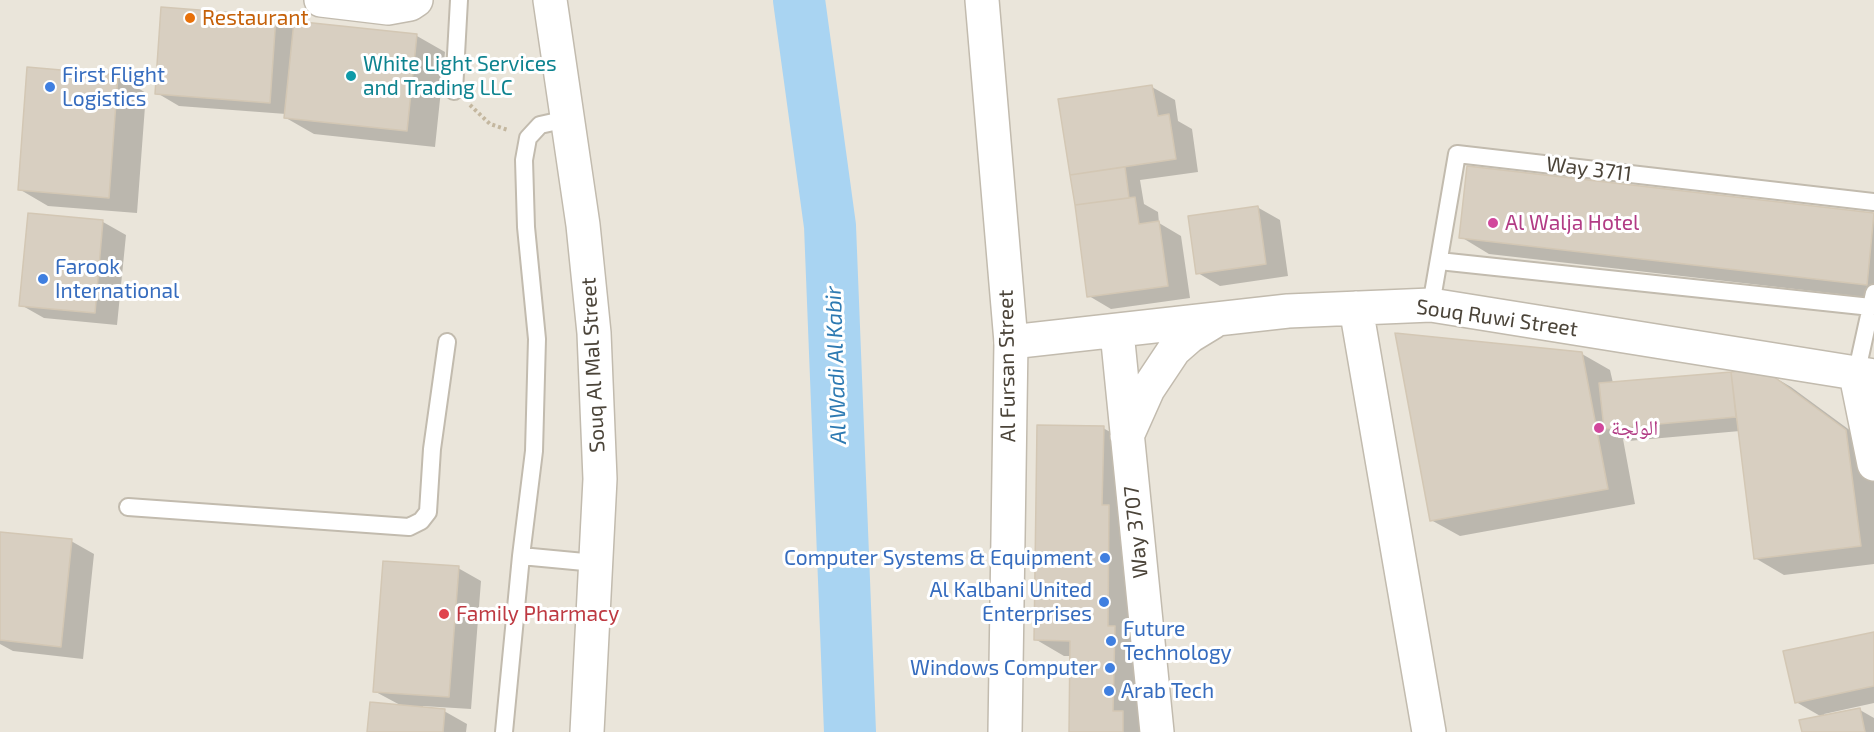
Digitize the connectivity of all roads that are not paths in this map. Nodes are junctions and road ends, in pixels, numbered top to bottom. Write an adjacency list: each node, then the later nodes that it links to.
1 (321, 0): 2 (street)
2 (416, 0)
3 (459, 0): 6 (lane)
4 (550, 0): 7 (street, Souq Al Mal Street)
5 (982, 0): 16 (street, Al Fursan Street)
6 (454, 91)
7 (567, 119): 21 (lane); 22 (street, Souq Al Mal Street)
8 (1874, 202): 9 (lane, Way 3711)
9 (1439, 261): 10 (lane); 11 (lane, Way 3711)
10 (1873, 300): 17 (lane)
11 (1431, 305): 12 (street, Souq Ruwi Street); 17 (street, Souq Ruwi Street)
12 (1356, 308): 13 (street, Souq Ruwi Street); 27 (street)
13 (1219, 319): 14 (street, Souq Ruwi Street); 18 (street)
14 (1117, 332): 16 (street, Souq Ruwi Street); 18 (street, Way 3707)
15 (447, 342): 20 (lane)
16 (1011, 342): 25 (street, Al Fursan Street)
17 (1865, 376): 19 (street)
18 (1126, 438): 26 (street, Way 3707)
19 (1874, 464)
20 (128, 507)
21 (521, 556): 22 (lane); 23 (lane)
22 (595, 563): 24 (street, Souq Al Mal Street)
23 (504, 732)
24 (586, 732)
25 (1005, 732)
26 (1158, 732)
27 (1429, 732)

